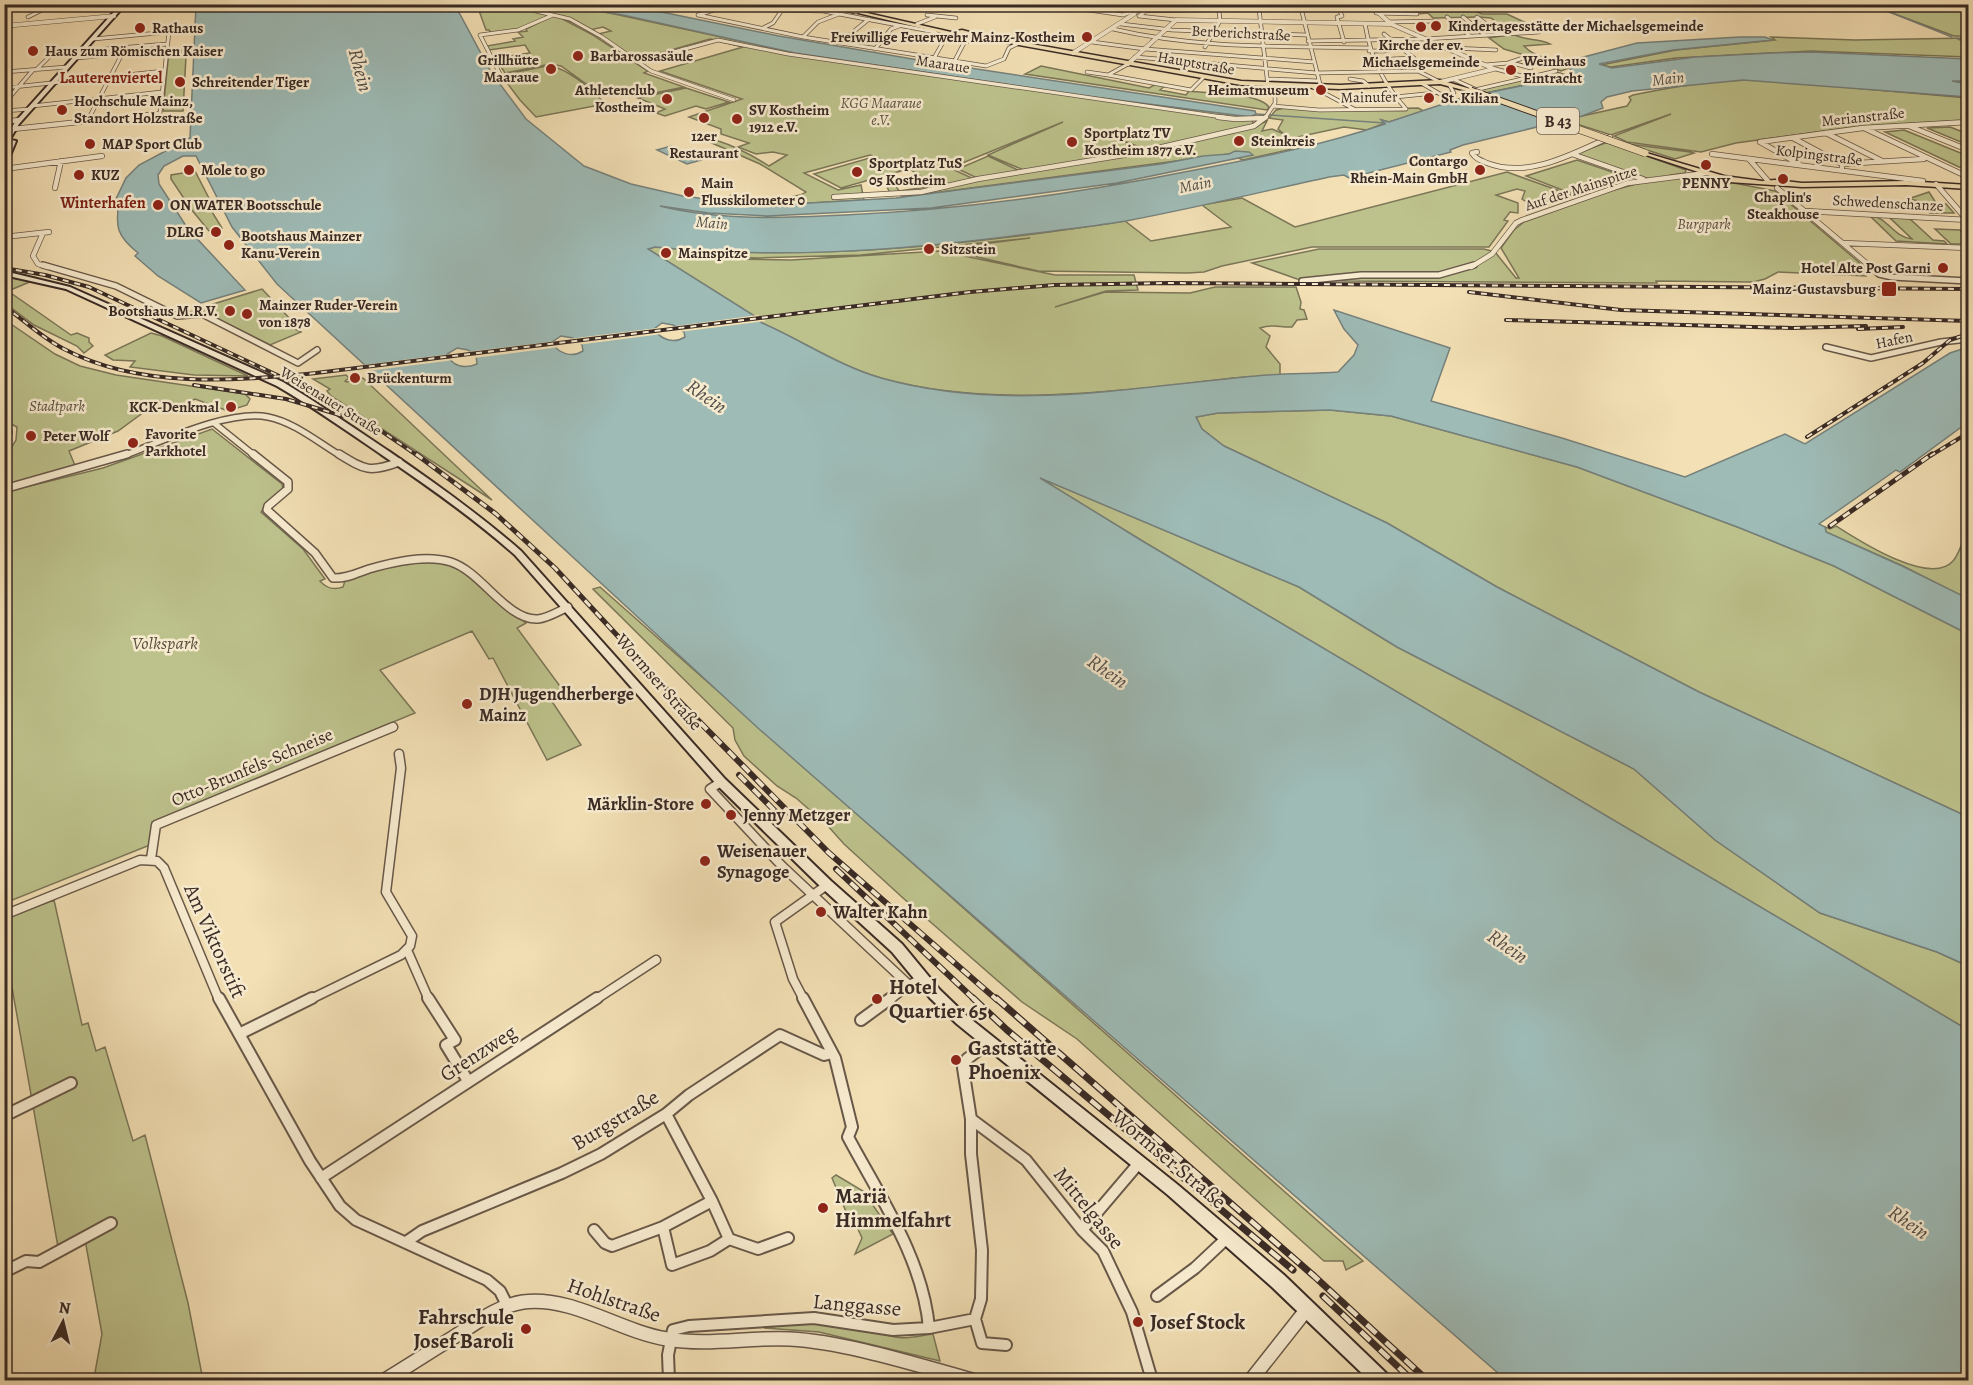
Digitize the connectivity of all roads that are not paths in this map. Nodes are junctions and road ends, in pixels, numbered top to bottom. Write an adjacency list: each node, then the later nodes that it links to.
1 (124, 4): 23 (main road)
2 (506, 4): 16 (street)
3 (825, 4): 36 (main road, B 43, bridge)
4 (1140, 4): 37 (street, bridge)
5 (1369, 4): 15 (street)
6 (1055, 5): 20 (street)
7 (1245, 6): 12 (street); 33 (street)
8 (1338, 6): 38 (street)
9 (93, 7): 22 (street)
10 (748, 10): 11 (street); 32 (street); 32 (street)
11 (782, 10): 17 (street); 42 (street)
12 (1220, 10): 13 (street); 30 (street)
13 (1146, 11): 20 (street); 29 (street)
14 (1302, 12): 34 (street)
15 (1376, 13): 18 (street); 35 (street)
16 (554, 14): 105 (street); 123 (street)
17 (840, 14): 28 (street); 58 (street)
18 (1417, 14)
19 (927, 15): 21 (street)
20 (1123, 15): 37 (street)
21 (936, 16): 27 (street); 36 (street)
22 (28, 17)
23 (113, 17): 40 (street); 61 (main road)
24 (1447, 17): 57 (street)
25 (1462, 17): 55 (street)
26 (1477, 17): 52 (street)
27 (956, 18)
28 (869, 19): 41 (street); 67 (street)
29 (1176, 20): 30 (street); 44 (street)
30 (1220, 21): 33 (street); 46 (street)
31 (1437, 21): 35 (street)
32 (731, 22): 42 (street)
33 (1260, 22): 34 (street); 50 (street)
34 (1304, 23): 38 (street); 53 (street)
35 (1390, 23): 39 (street); 62 (street)
36 (917, 24): 48 (main road, B 43)
37 (1121, 24): 43 (street); 44 (street)
38 (1339, 24): 39 (street); 69 (street)
39 (1365, 24): 70 (street)
40 (4, 26)
41 (901, 26): 59 (street); 80 (street)
42 (763, 28): 58 (street)
43 (1113, 29): 63 (street, Berberichstraße); 68 (street)
44 (1165, 29): 46 (street); 63 (street)
45 (1446, 30): 60 (street)
46 (1212, 32): 49 (street); 73 (street)
47 (1539, 32): 52 (street)
48 (955, 33): 56 (main road, B 43); 59 (street)
49 (1238, 33): 50 (street); 75 (street)
50 (1261, 33): 53 (street); 78 (street)
51 (1384, 33): 64 (street)
52 (1499, 34): 55 (street)
53 (1306, 35): 66 (street)
54 (1476, 35): 55 (street); 57 (street); 65 (street)
55 (1485, 35)
56 (979, 36): 72 (main road, B 43); 102 (street)
57 (1470, 36): 60 (street)
58 (803, 37): 67 (street)
59 (946, 37): 97 (street)
60 (1457, 37): 62 (street); 83 (street)
61 (93, 39): 71 (street); 86 (main road)
62 (1425, 39): 64 (street); 77 (street)
63 (1154, 40): 73 (street, Berberichstraße); 81 (street)
64 (1393, 40): 70 (street); 76 (street)
65 (1483, 40)
66 (1308, 41): 69 (street); 79 (street)
67 (835, 42): 80 (street)
68 (1092, 42): 81 (street); 91 (street)
69 (1344, 42): 70 (street)
70 (1368, 42): 82 (street)
71 (168, 44): 85 (street); 86 (street)
72 (1019, 44): 91 (main road, B 43); 102 (street)
73 (1206, 44): 75 (street, Berberichstraße); 89 (street)
74 (1489, 45): 84 (street, Berberichstraße)
75 (1239, 46): 78 (street, Berberichstraße)
76 (1402, 47): 77 (street, Berberichstraße); 82 (street, Berberichstraße); 88 (street)
77 (1442, 47): 83 (street, Berberichstraße); 109 (street)
78 (1263, 48): 79 (street, Berberichstraße); 98 (street)
79 (1310, 48): 82 (street, Berberichstraße); 103 (street)
80 (875, 49): 97 (street)
81 (1145, 49): 89 (street); 95 (street)
82 (1369, 49): 121 (street)
83 (1477, 49): 84 (street, Berberichstraße)
84 (1482, 49): 92 (street)
85 (166, 50): 90 (street); 117 (street)
86 (82, 51): 96 (main road)
87 (1398, 52): 88 (street)
88 (1409, 52): 99 (street)
89 (1202, 53): 98 (street); 106 (street)
90 (122, 54): 96 (street); 125 (street)
91 (1073, 54): 108 (main road, B 43)
92 (1498, 56)
93 (1509, 56): 104 (street)
94 (49, 57): 114 (street)
95 (1135, 57): 106 (street); 108 (street)
96 (76, 58): 111 (main road)
97 (934, 58): 102 (street)
98 (1264, 58): 103 (street); 115 (street)
99 (1414, 58): 101 (street); 118 (street)
100 (1524, 58): 107 (street)
101 (1392, 59)
102 (954, 62)
103 (1314, 62): 122 (street)
104 (1498, 62): 107 (street); 109 (street)
105 (637, 63): 150 (street); 157 (street, Maaraue)
106 (1198, 63): 115 (street); 126 (street)
107 (1510, 63): 113 (street)
108 (1128, 64): 124 (street); 126 (main road, Hauptstraße / B 43)
109 (1485, 65): 112 (street)
110 (1406, 66): 118 (street)
111 (67, 68): 114 (street); 130 (main road)
112 (1492, 68): 128 (street); 133 (street, Hauptstraße)
113 (1531, 68)
114 (36, 69): 116 (street); 116 (street); 137 (street)
115 (1266, 69): 122 (street); 131 (street)
116 (4, 70)
117 (164, 71): 125 (street); 144 (street)
118 (1418, 71): 121 (street); 132 (street)
119 (1556, 71): 128 (street)
120 (1087, 72): 124 (street)
121 (1377, 72): 122 (street); 136 (street)
122 (1316, 73): 135 (street)
123 (500, 74)
124 (1108, 75): 127 (street)
125 (109, 76): 130 (street); 148 (street)
126 (1192, 76): 127 (main road, Hauptstraße / B 43)
127 (1203, 78): 131 (main road, Hauptstraße / B 43)
128 (1528, 78): 143 (street)
129 (1350, 79): 139 (street)
130 (53, 82): 137 (street); 153 (main road)
131 (1267, 82): 135 (street); 138 (main road, Hauptstraße / B 43)
132 (1440, 82): 133 (main road, Hauptstraße / B 43); 134 (main road, Hauptstraße / B 43)
133 (1457, 82): 143 (main road, Hauptstraße / B 43)
134 (1421, 83): 136 (main road, Hauptstraße / B 43); 145 (street)
135 (1320, 84): 139 (main road, Hauptstraße / B 43); 141 (main road, Hauptstraße / B 43)
136 (1386, 85): 139 (main road, Hauptstraße / B 43); 147 (street)
137 (17, 86): 142 (street); 149 (street)
138 (1275, 86): 141 (main road, Hauptstraße / B 43); 152 (street)
139 (1369, 86)
140 (1450, 86): 145 (street)
141 (1313, 87): 154 (street)
142 (4, 88)
143 (1471, 90): 186 (main road, B 43, bridge)
144 (162, 93): 148 (street); 158 (street)
145 (1435, 93): 146 (street)
146 (1410, 96): 147 (street); 151 (street)
147 (1395, 97): 154 (street, Mainufer)
148 (98, 99): 153 (street); 158 (street)
149 (6, 100)
150 (734, 100)
151 (1419, 103)
152 (1273, 106): 154 (street, Mainufer); 156 (street)
153 (31, 107): 155 (street); 163 (main road)
154 (1355, 110)
155 (4, 111)
156 (1266, 116): 157 (street, Maaraue); 164 (street)
157 (1249, 120): 164 (street)
158 (87, 121): 163 (street)
159 (4, 122): 163 (street)
160 (1957, 122): 161 (street, Merianstraße); 162 (street, Merianstraße); 166 (street)
161 (1968, 122)
162 (1905, 124): 167 (street, Merianstraße); 173 (street)
163 (16, 125): 165 (street); 171 (main road); 184 (main road)
164 (1254, 126): 195 (street)
165 (4, 127)
166 (1968, 127)
167 (1863, 128): 168 (street, Merianstraße); 179 (street)
168 (1824, 132): 170 (street, Merianstraße); 181 (street)
169 (1610, 137): 175 (street)
170 (1791, 137): 182 (street); 183 (street, Merianstraße)
171 (6, 138): 172 (main road)
172 (5, 147)
173 (1968, 150)
174 (1477, 152): 175 (street)
175 (1571, 154): 188 (street)
176 (1712, 154): 178 (street, Kolpingstraße)
177 (102, 156): 180 (street)
178 (1749, 159): 183 (street, Kolpingstraße); 190 (street)
179 (1927, 159): 181 (street); 187 (street)
180 (61, 161): 184 (street); 194 (street)
181 (1884, 161): 182 (street)
182 (1842, 164): 185 (street)
183 (1799, 165): 185 (street, Kolpingstraße)
184 (4, 166)
185 (1842, 170): 189 (street, Kolpingstraße)
186 (1703, 173): 188 (street, Auf der Mainspitze); 190 (main road, B 43)
187 (1968, 177)
188 (1644, 180): 202 (street, Auf der Mainspitze)
189 (1923, 181)
190 (1764, 183): 192 (main road, B 43)
191 (1936, 184): 192 (main road, B 43); 193 (main road, B 43); 197 (street)
192 (1779, 186): 196 (street)
193 (1968, 187)
194 (56, 188)
195 (834, 197)
196 (1806, 211): 197 (street, Schwedenschanze); 199 (street)
197 (1968, 220)
198 (4, 238): 206 (street)
199 (1843, 243): 200 (street); 203 (street)
200 (1968, 248)
201 (4, 273): 210 (main road, Weisenauer Straße)
202 (1302, 281)
203 (1968, 282)
204 (1968, 339): 205 (street, Hafen)
205 (1826, 347)
206 (317, 350)
207 (214, 423): 210 (street); 211 (street); 212 (street)
208 (4, 428): 209 (street)
209 (4, 447)
210 (399, 462): 212 (main road, Weisenauer Straße)
211 (4, 489)
212 (568, 607): 215 (main road, Wormser Straße)
213 (393, 727): 216 (street, Otto-Brunfels-Schneise)
214 (399, 754): 220 (street)
215 (721, 782): 217 (main road, Wormser Straße); 218 (street, Wormser Straße)
216 (151, 859): 219 (street); 224 (street, Am Viktorstift)
217 (827, 885): 218 (street); 222 (main road, Wormser Straße)
218 (811, 896): 222 (street, Wormser Straße); 226 (street)
219 (4, 915)
220 (407, 950): 224 (street); 227 (street)
221 (656, 960): 227 (street, Grenzweg)
222 (916, 982): 223 (street); 225 (main road, Wormser Straße)
223 (861, 1020)
224 (239, 1034): 233 (street, Am Viktorstift)
225 (989, 1042): 231 (street); 232 (main road, Wormser Straße)
226 (832, 1053): 229 (street, Burgstraße); 248 (street)
227 (468, 1081): 233 (street, Grenzweg)
228 (71, 1083): 230 (street)
229 (666, 1114): 234 (street); 242 (street, Burgstraße)
230 (4, 1116)
231 (971, 1119): 238 (street, Mittelgasse); 247 (street)
232 (1139, 1162): 238 (street); 239 (main road, Wormser Straße)
233 (321, 1178): 242 (street)
234 (712, 1201): 236 (street); 241 (street)
235 (111, 1223): 243 (street)
236 (663, 1227): 237 (street); 241 (street)
237 (594, 1230)
238 (1082, 1230): 256 (street, Mittelgasse)
239 (1228, 1237): 244 (street); 246 (main road, Wormser Straße)
240 (788, 1238): 241 (street)
241 (729, 1239)
242 (406, 1242): 245 (street)
243 (4, 1272)
244 (1157, 1296)
245 (507, 1305): 249 (street, Hohlstraße); 253 (street, Hohlstraße)
246 (1307, 1309): 252 (main road, Wormser Straße); 257 (street)
247 (975, 1319): 248 (street, Langgasse); 250 (street)
248 (929, 1328): 249 (street, Langgasse)
249 (669, 1340): 251 (street, Hohlstraße); 254 (street)
250 (1006, 1345)
251 (935, 1376): 255 (street, Hohlstraße)
252 (1376, 1379)
253 (385, 1380)
254 (669, 1380)
255 (972, 1380)
256 (1152, 1380)
257 (1251, 1380)

